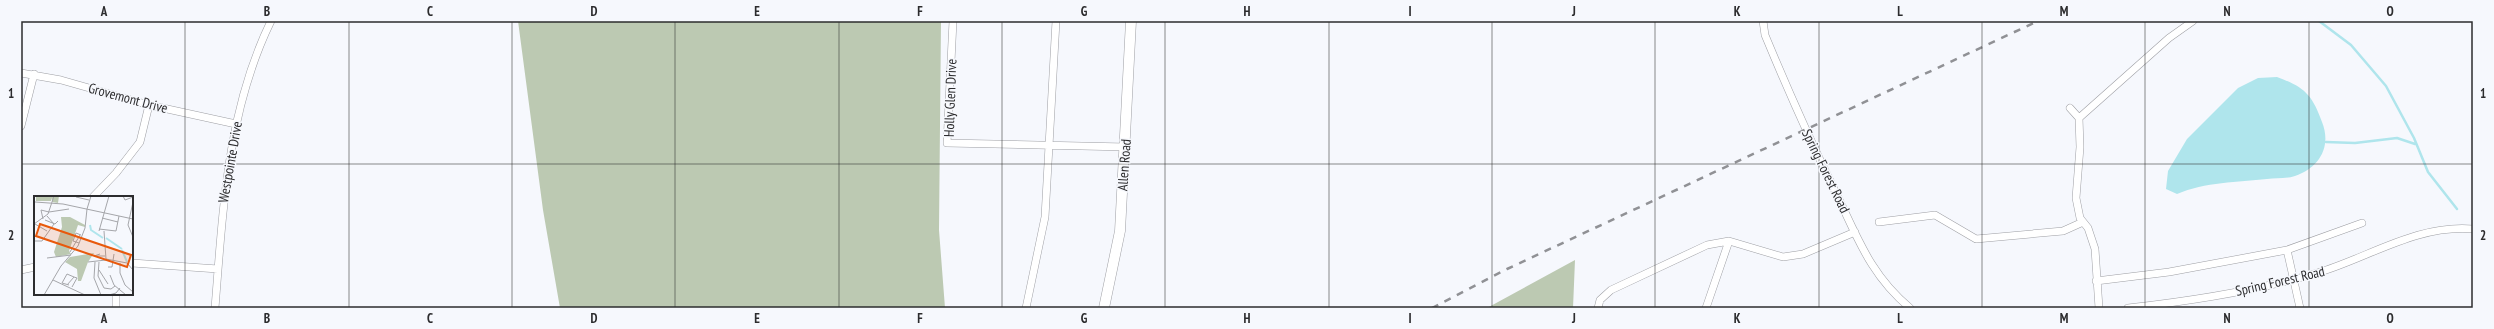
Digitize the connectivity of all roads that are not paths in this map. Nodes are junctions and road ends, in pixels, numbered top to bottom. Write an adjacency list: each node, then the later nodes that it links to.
1 (271, 21): 12 (street, Westpointe Drive)
2 (953, 21): 14 (street, Holly Glen Drive)
3 (1056, 21): 14 (street)
4 (1131, 21): 15 (main road, Allen Road)
5 (1763, 21): 21 (street, Spring Forest Road)
6 (2193, 21): 11 (street)
7 (21, 73): 8 (street, Grovemont Drive)
8 (34, 74): 9 (street, Grovemont Drive); 13 (street)
9 (150, 106): 12 (street, Grovemont Drive); 16 (street)
10 (2070, 108): 11 (street)
11 (2079, 118): 18 (street)
12 (236, 124): 26 (street, Westpointe Drive)
13 (21, 126)
14 (1050, 146): 15 (street, Holly Glen Drive); 33 (street)
15 (1126, 148): 34 (main road, Allen Road)
16 (94, 196)
17 (1879, 222): 18 (street)
18 (2083, 222): 29 (street)
19 (2362, 223): 23 (street)
20 (2473, 229): 28 (street, Spring Forest Road)
21 (1855, 232): 22 (street); 37 (street, Spring Forest Road)
22 (1729, 240): 35 (street); 36 (street)
23 (2287, 250): 28 (street); 29 (street)
24 (133, 263): 26 (street)
25 (34, 267): 27 (street)
26 (218, 269): 32 (street, Westpointe Drive)
27 (21, 270)
28 (2292, 280): 39 (street, Spring Forest Road); 40 (street)
29 (2096, 281): 38 (street)
30 (116, 295): 31 (street)
31 (116, 308)
32 (215, 308)
33 (1026, 308)
34 (1104, 308)
35 (1598, 308)
36 (1706, 308)
37 (1910, 308)
38 (2099, 308)
39 (2128, 308)
40 (2300, 308)

